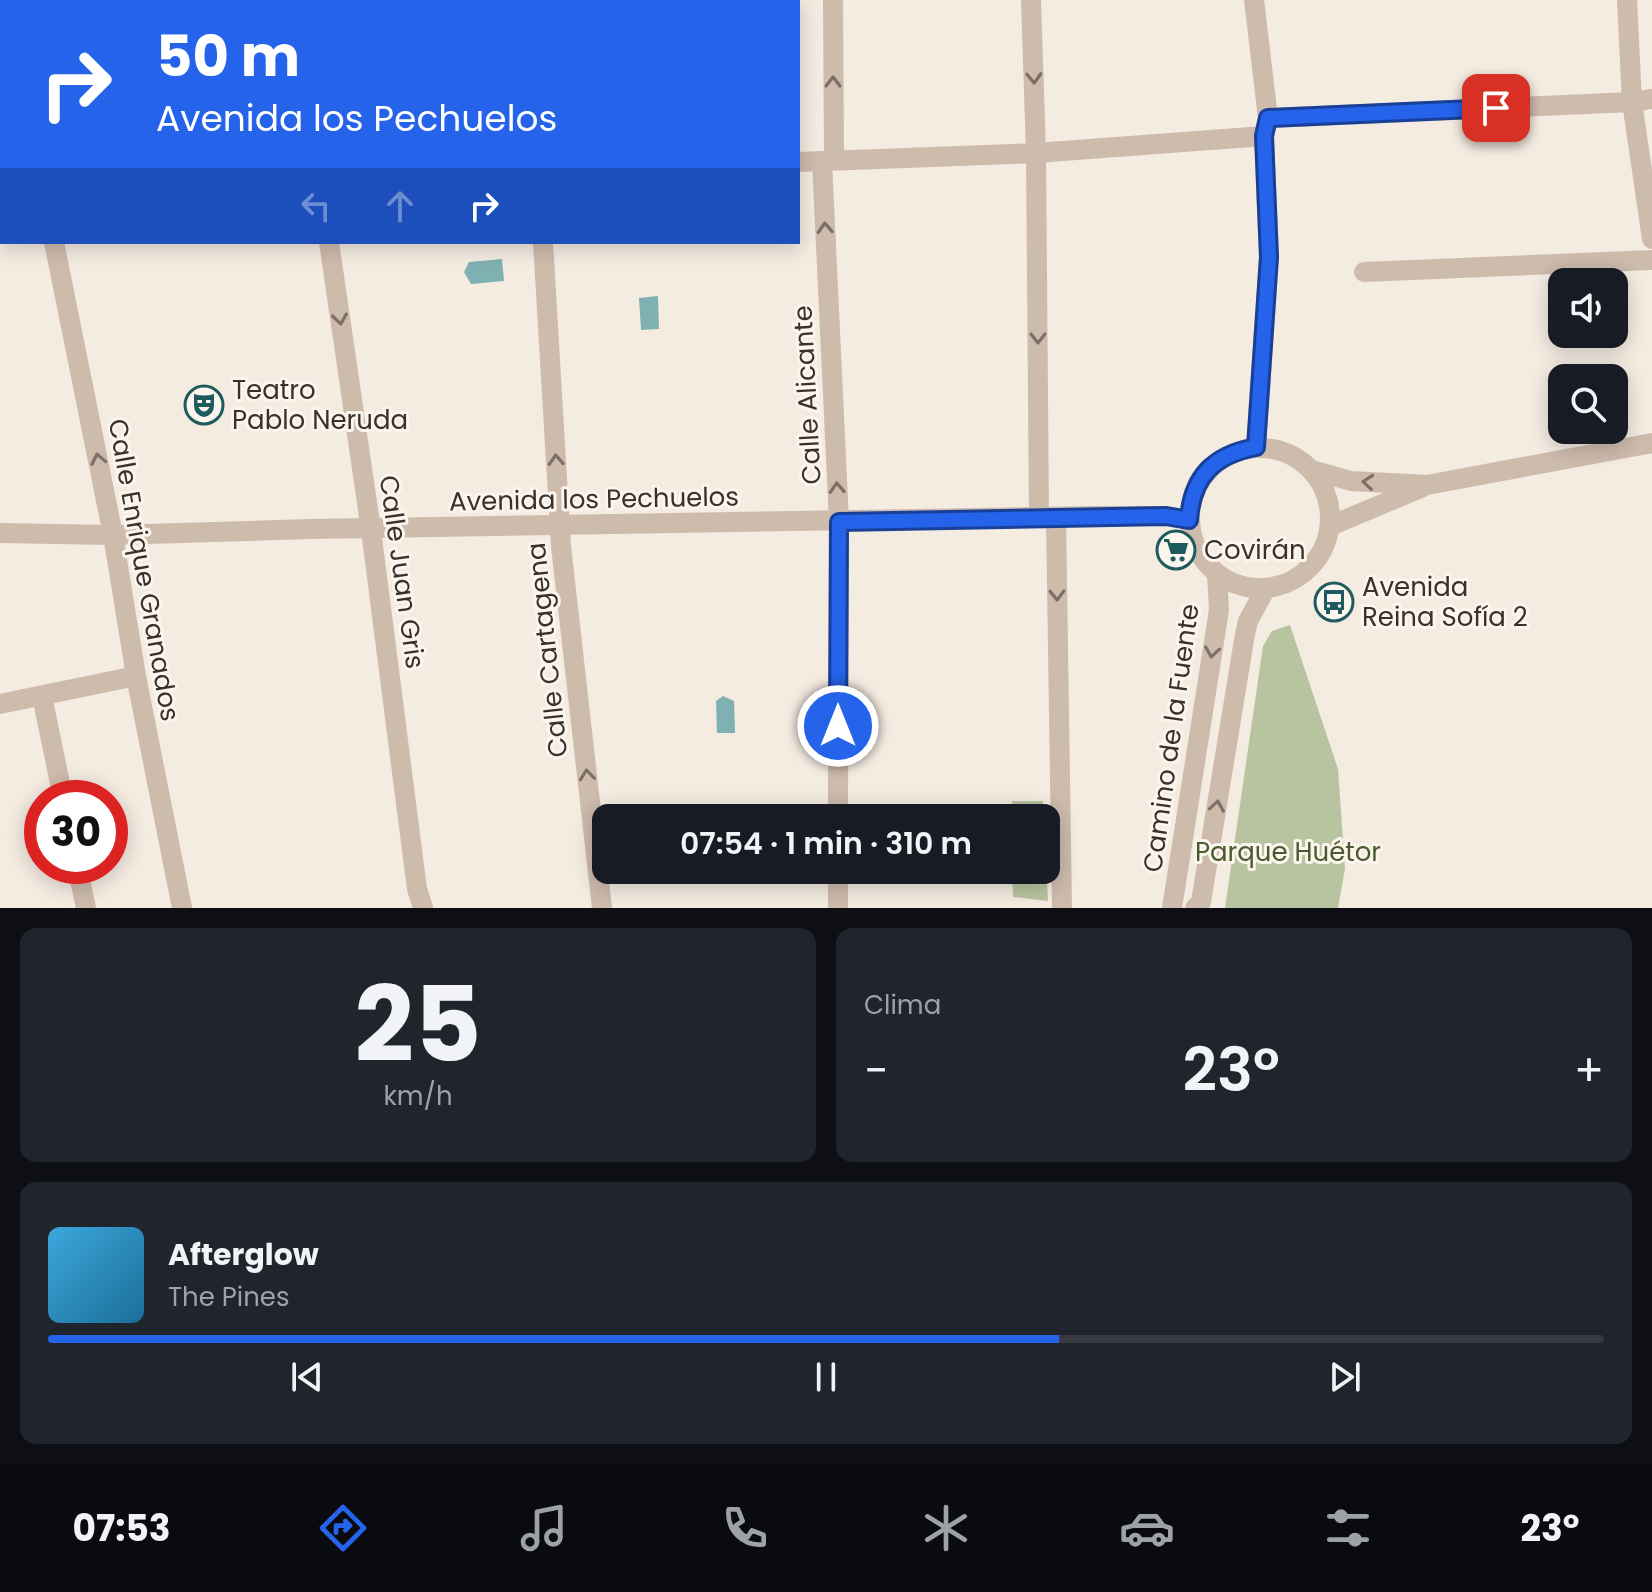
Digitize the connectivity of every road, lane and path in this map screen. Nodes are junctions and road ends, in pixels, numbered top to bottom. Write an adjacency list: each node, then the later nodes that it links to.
1 (833, 0): 8 (street, Calle Alicante, one-way to 1)
2 (1031, 0): 7 (street, one-way to 7)
3 (1254, 0): 6 (street)
4 (1627, 0): 5 (street)
5 (1642, 100): 6 (street); 10 (street)
6 (1266, 127): 7 (street); 17 (street)
7 (1036, 153): 8 (street); 20 (street, one-way to 20)
8 (828, 161): 9 (street); 22 (street, Calle Alicante, one-way to 8)
9 (800, 162)
10 (1652, 239)
11 (54, 244): 27 (street, Calle Enrique Granados, one-way to 11)
12 (329, 244): 25 (street, Calle Juan Gris, one-way to 25)
13 (543, 244): 24 (street, Calle Cartagena, one-way to 13)
14 (1652, 260): 15 (street)
15 (1364, 272)
16 (1652, 443): 19 (street)
17 (1256, 447): 18 (street); 21 (street)
18 (1312, 470): 19 (street, one-way to 18); 23 (street)
19 (1427, 485): 23 (street)
20 (1048, 517): 21 (street, Avenida los Pechuelos); 22 (street, Avenida los Pechuelos); 42 (street, one-way to 42)
21 (1189, 520): 28 (street)
22 (839, 522): 24 (street, Avenida los Pechuelos); 34 (street, Calle Alicante)
23 (1330, 526): 29 (street)
24 (560, 527): 25 (street, Avenida los Pechuelos); 40 (street, Calle Cartagena, one-way to 24)
25 (371, 530): 27 (street, Avenida los Pechuelos); 39 (street, Calle Juan Gris)
26 (0, 533): 27 (street, Avenida los Pechuelos)
27 (113, 535): 30 (street, Calle Enrique Granados)
28 (1217, 574): 29 (street); 43 (street, Camino de la Fuente, one-way to 43)
29 (1265, 590): 44 (street, Camino de la Fuente, one-way to 29)
30 (136, 676): 31 (street); 38 (street, Calle Enrique Granados)
31 (42, 696): 32 (street); 33 (street)
32 (0, 704)
33 (59, 780)
34 (838, 804)
35 (81, 884): 37 (street)
36 (838, 884): 41 (street)
37 (86, 908)
38 (182, 908)
39 (423, 908)
40 (602, 908)
41 (838, 908)
42 (1062, 908)
43 (1172, 908)
44 (1195, 908)

